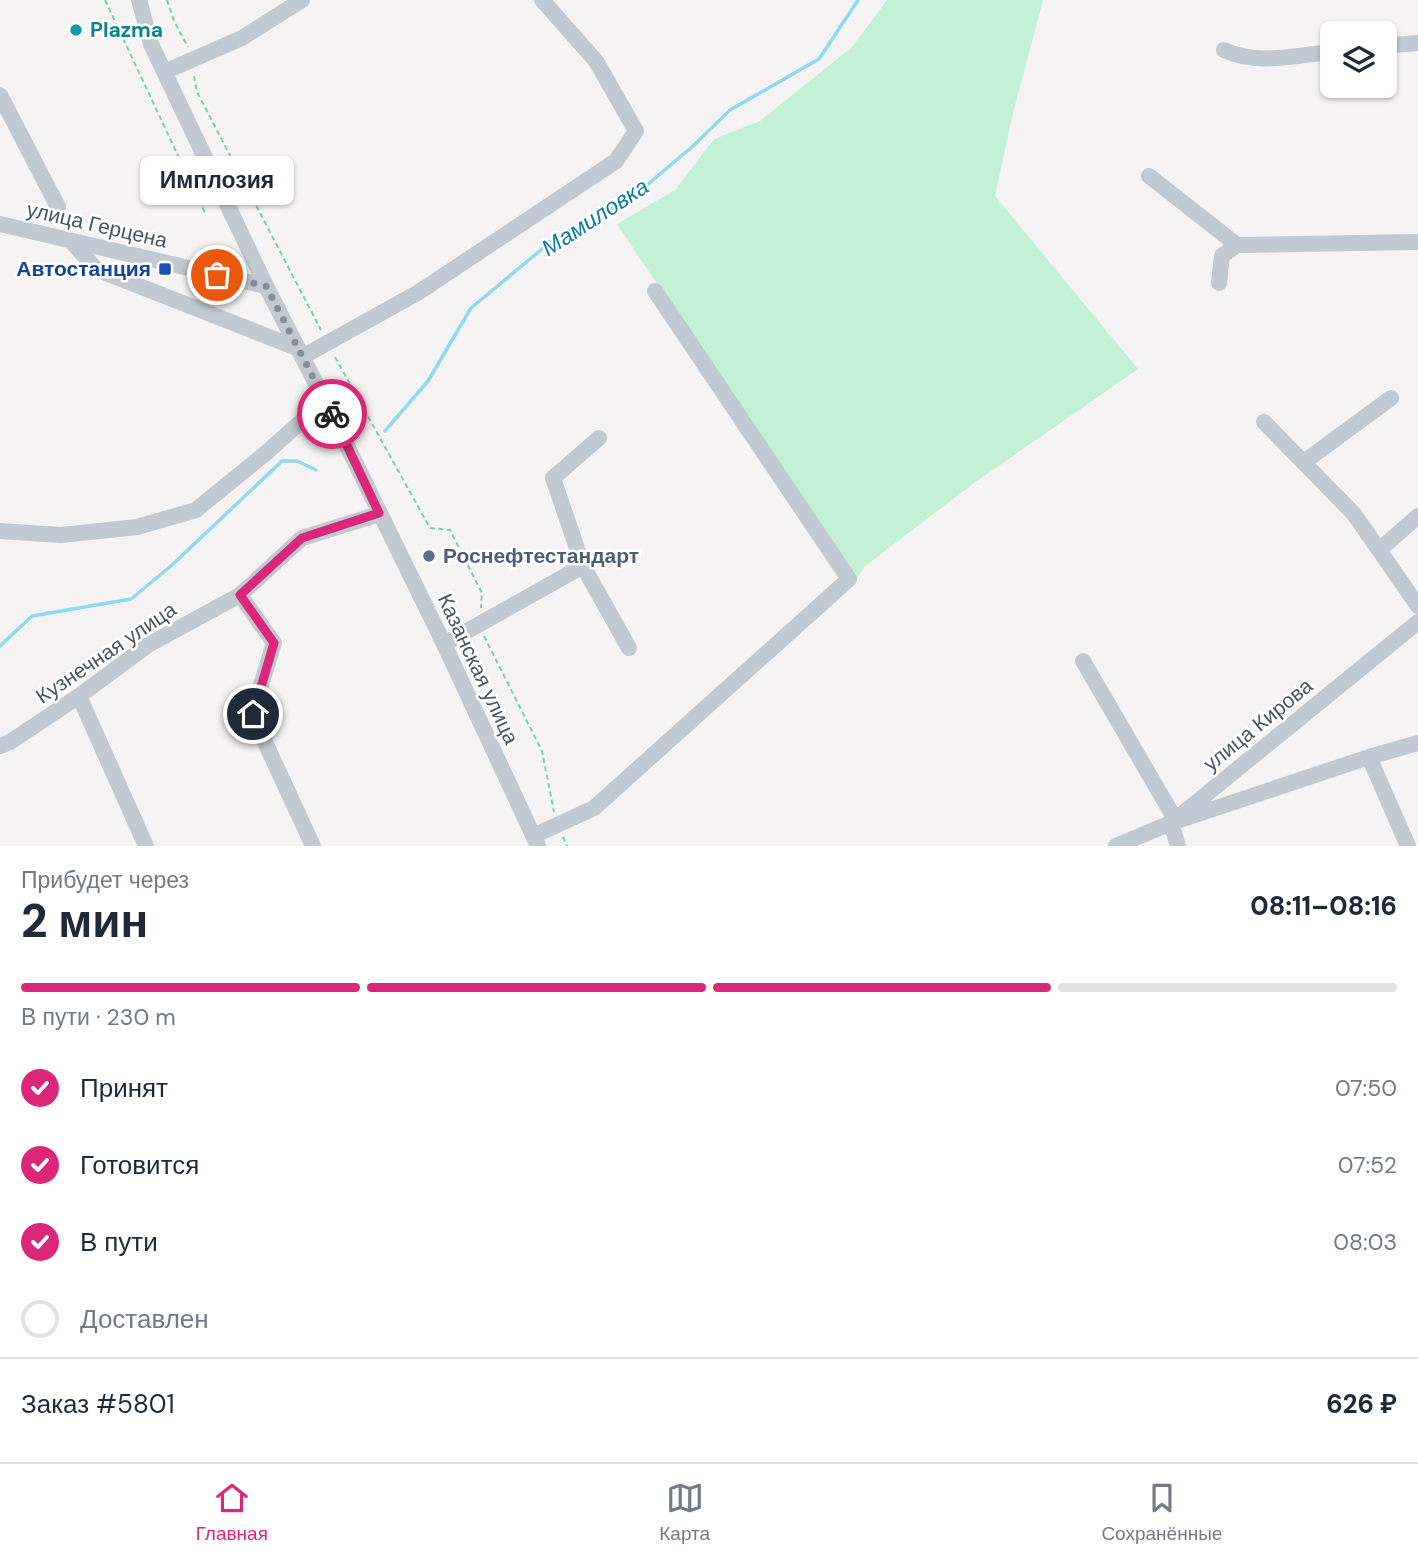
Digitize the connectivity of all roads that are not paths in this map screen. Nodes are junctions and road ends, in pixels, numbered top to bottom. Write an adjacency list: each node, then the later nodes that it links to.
1 (139, 0): 8 (street, Казанская улица)
2 (302, 0): 8 (street)
3 (542, 0): 19 (street)
4 (1418, 43): 5 (street)
5 (1397, 45)
6 (1224, 50): 7 (street)
7 (1320, 53)
8 (164, 72): 17 (street, Казанская улица)
9 (0, 95): 11 (street)
10 (1149, 176): 15 (street)
11 (58, 207)
12 (0, 224): 13 (street, улица Герцена)
13 (71, 241): 17 (street, улица Герцена); 19 (street)
14 (1418, 242): 15 (street)
15 (1237, 245): 16 (street)
16 (1219, 282)
17 (266, 286): 19 (street, Казанская улица)
18 (655, 291): 41 (street)
19 (300, 352): 21 (street, Казанская улица)
20 (1391, 398): 24 (street)
21 (324, 401): 25 (street, Казанская улица); 27 (street)
22 (1264, 422): 24 (street)
23 (599, 438): 29 (street)
24 (1304, 462): 28 (street)
25 (379, 513): 30 (street, Кузнечная улица); 33 (street, Казанская улица)
26 (1418, 516): 28 (street)
27 (0, 531)
28 (1379, 550): 31 (street)
29 (583, 566): 33 (street); 34 (street)
30 (240, 595): 36 (street, Кузнечная улица); 43 (street)
31 (1418, 606)
32 (1418, 622): 40 (street, улица Кирова)
33 (444, 644): 41 (street, Казанская улица)
34 (629, 648)
35 (1083, 661): 40 (street)
36 (79, 696): 38 (street, Кузнечная улица); 42 (street)
37 (1418, 743): 39 (street)
38 (0, 746)
39 (1369, 757): 40 (street); 46 (street)
40 (1173, 821): 44 (street, улица Кирова); 45 (street)
41 (536, 841)
42 (146, 846)
43 (313, 846)
44 (1116, 846)
45 (1178, 846)
46 (1408, 846)

